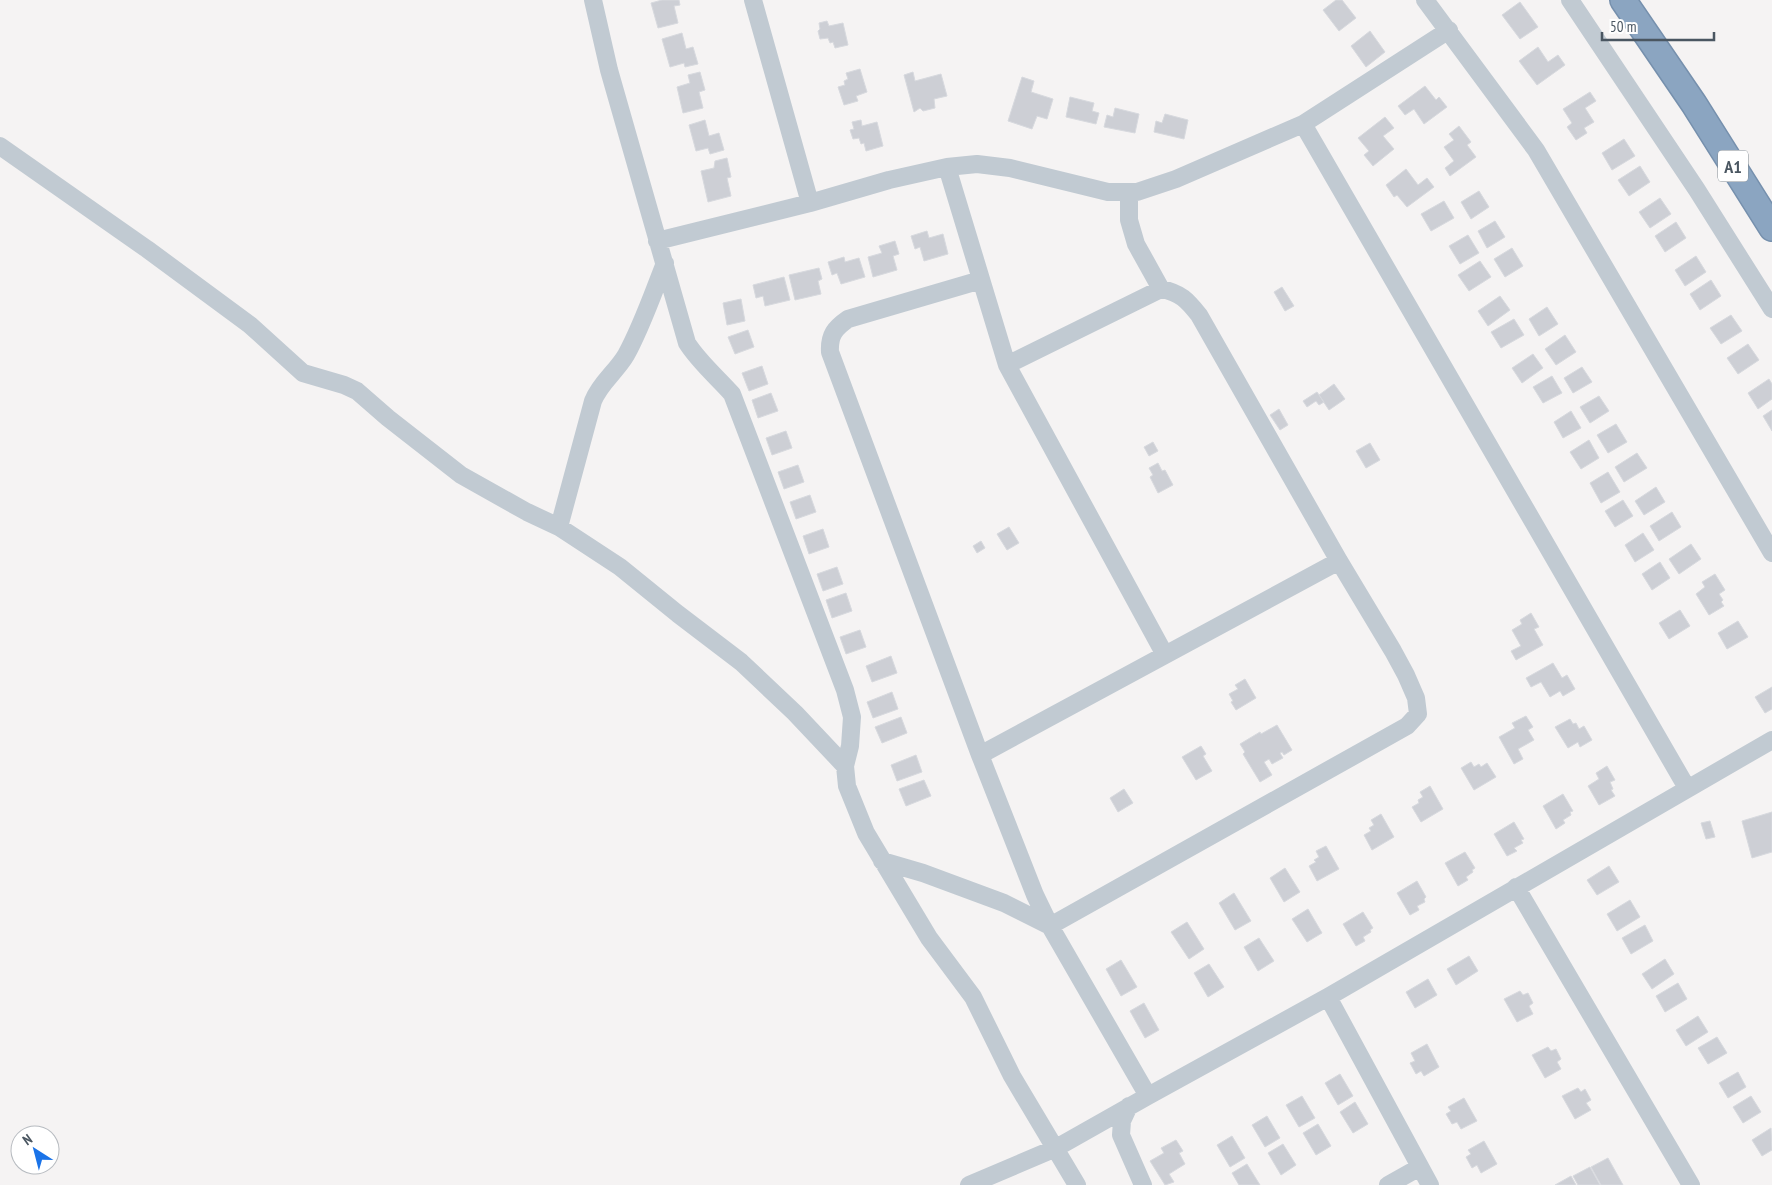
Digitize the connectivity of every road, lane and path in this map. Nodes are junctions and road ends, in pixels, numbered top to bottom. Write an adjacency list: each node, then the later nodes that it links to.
1 (593, 0): 13 (street)
2 (753, 0): 11 (street)
3 (1425, 0): 6 (street)
4 (1570, 0): 17 (street)
5 (1623, 0): 12 (highway, A1)
6 (1448, 30): 7 (street); 20 (street)
7 (1303, 124): 10 (street); 26 (street)
8 (0, 146): 19 (street)
9 (947, 167): 10 (street); 11 (street); 15 (street)
10 (1129, 192): 16 (street)
11 (810, 203): 13 (street)
12 (1772, 228)
13 (657, 241): 14 (street)
14 (665, 263): 19 (street); 25 (street)
15 (981, 280): 18 (street); 24 (street)
16 (1161, 289): 18 (street); 21 (street)
17 (1772, 309)
18 (1007, 365): 22 (street)
19 (559, 528): 25 (street)
20 (1772, 553)
21 (1339, 561): 22 (street); 29 (street)
22 (1165, 655): 24 (street)
23 (1772, 740): 26 (street)
24 (980, 755): 29 (street)
25 (844, 766): 27 (street)
26 (1687, 788): 28 (street)
27 (882, 861): 29 (street); 33 (street)
28 (1516, 887): 30 (street); 40 (street)
29 (1050, 926): 31 (street)
30 (1328, 997): 31 (street); 34 (street)
31 (1148, 1096): 32 (street)
32 (1129, 1106): 33 (street); 37 (street)
33 (1056, 1148): 35 (street); 36 (street)
34 (1420, 1167): 38 (street); 39 (street)
35 (969, 1185)
36 (1077, 1185)
37 (1143, 1185)
38 (1388, 1185)
39 (1430, 1185)
40 (1691, 1185)

